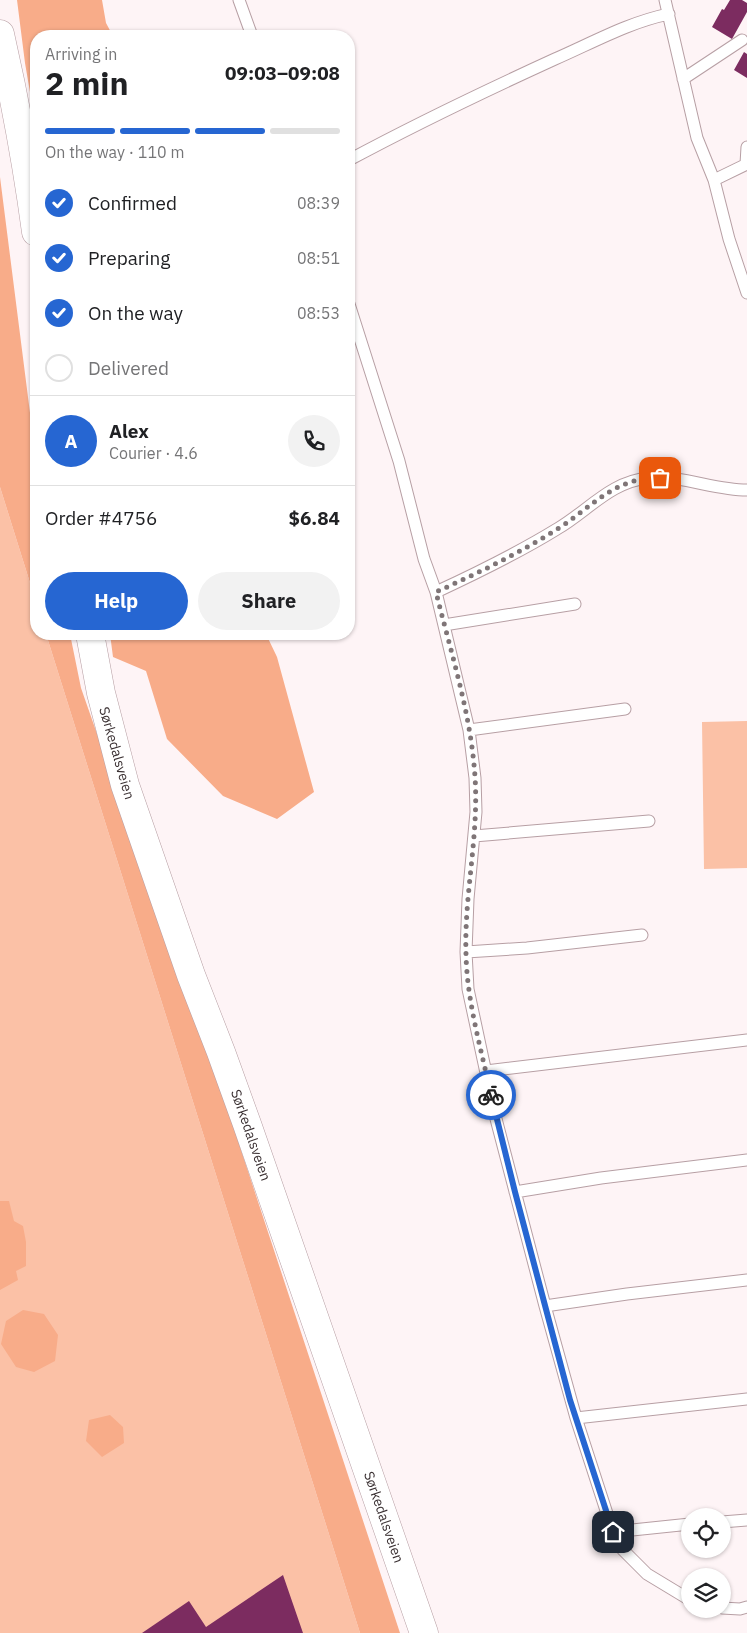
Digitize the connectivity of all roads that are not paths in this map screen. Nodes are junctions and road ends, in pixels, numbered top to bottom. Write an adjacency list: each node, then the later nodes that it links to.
1 (239, 0): 4 (lane)
2 (665, 0): 3 (lane)
3 (669, 14): 7 (lane); 9 (lane)
4 (250, 30)
5 (0, 34): 12 (street)
6 (742, 40): 7 (lane)
7 (683, 79): 11 (lane)
8 (747, 147): 10 (lane)
9 (355, 157)
10 (747, 164): 11 (lane)
11 (714, 180): 13 (lane)
12 (30, 188)
13 (747, 293)
14 (355, 323): 16 (lane)
15 (747, 490): 16 (lane)
16 (436, 592): 18 (lane)
17 (575, 604): 18 (lane)
18 (444, 625): 21 (lane)
19 (91, 640): 41 (street, Sørkedalsveien)
20 (625, 709): 21 (lane)
21 (469, 730): 23 (lane)
22 (649, 820): 23 (lane)
23 (474, 836): 25 (lane)
24 (642, 935): 25 (lane)
25 (466, 952): 27 (lane)
26 (747, 1040): 27 (lane)
27 (486, 1071): 29 (lane)
28 (747, 1160): 29 (lane)
29 (515, 1192): 31 (lane)
30 (747, 1280): 31 (lane)
31 (544, 1306): 33 (lane)
32 (747, 1399): 33 (lane)
33 (576, 1418): 37 (lane)
34 (747, 1520): 35 (lane)
35 (731, 1521)
36 (681, 1525): 37 (lane)
37 (613, 1532): 38 (lane)
38 (681, 1595)
39 (747, 1607): 40 (lane)
40 (731, 1608)
41 (424, 1633)

